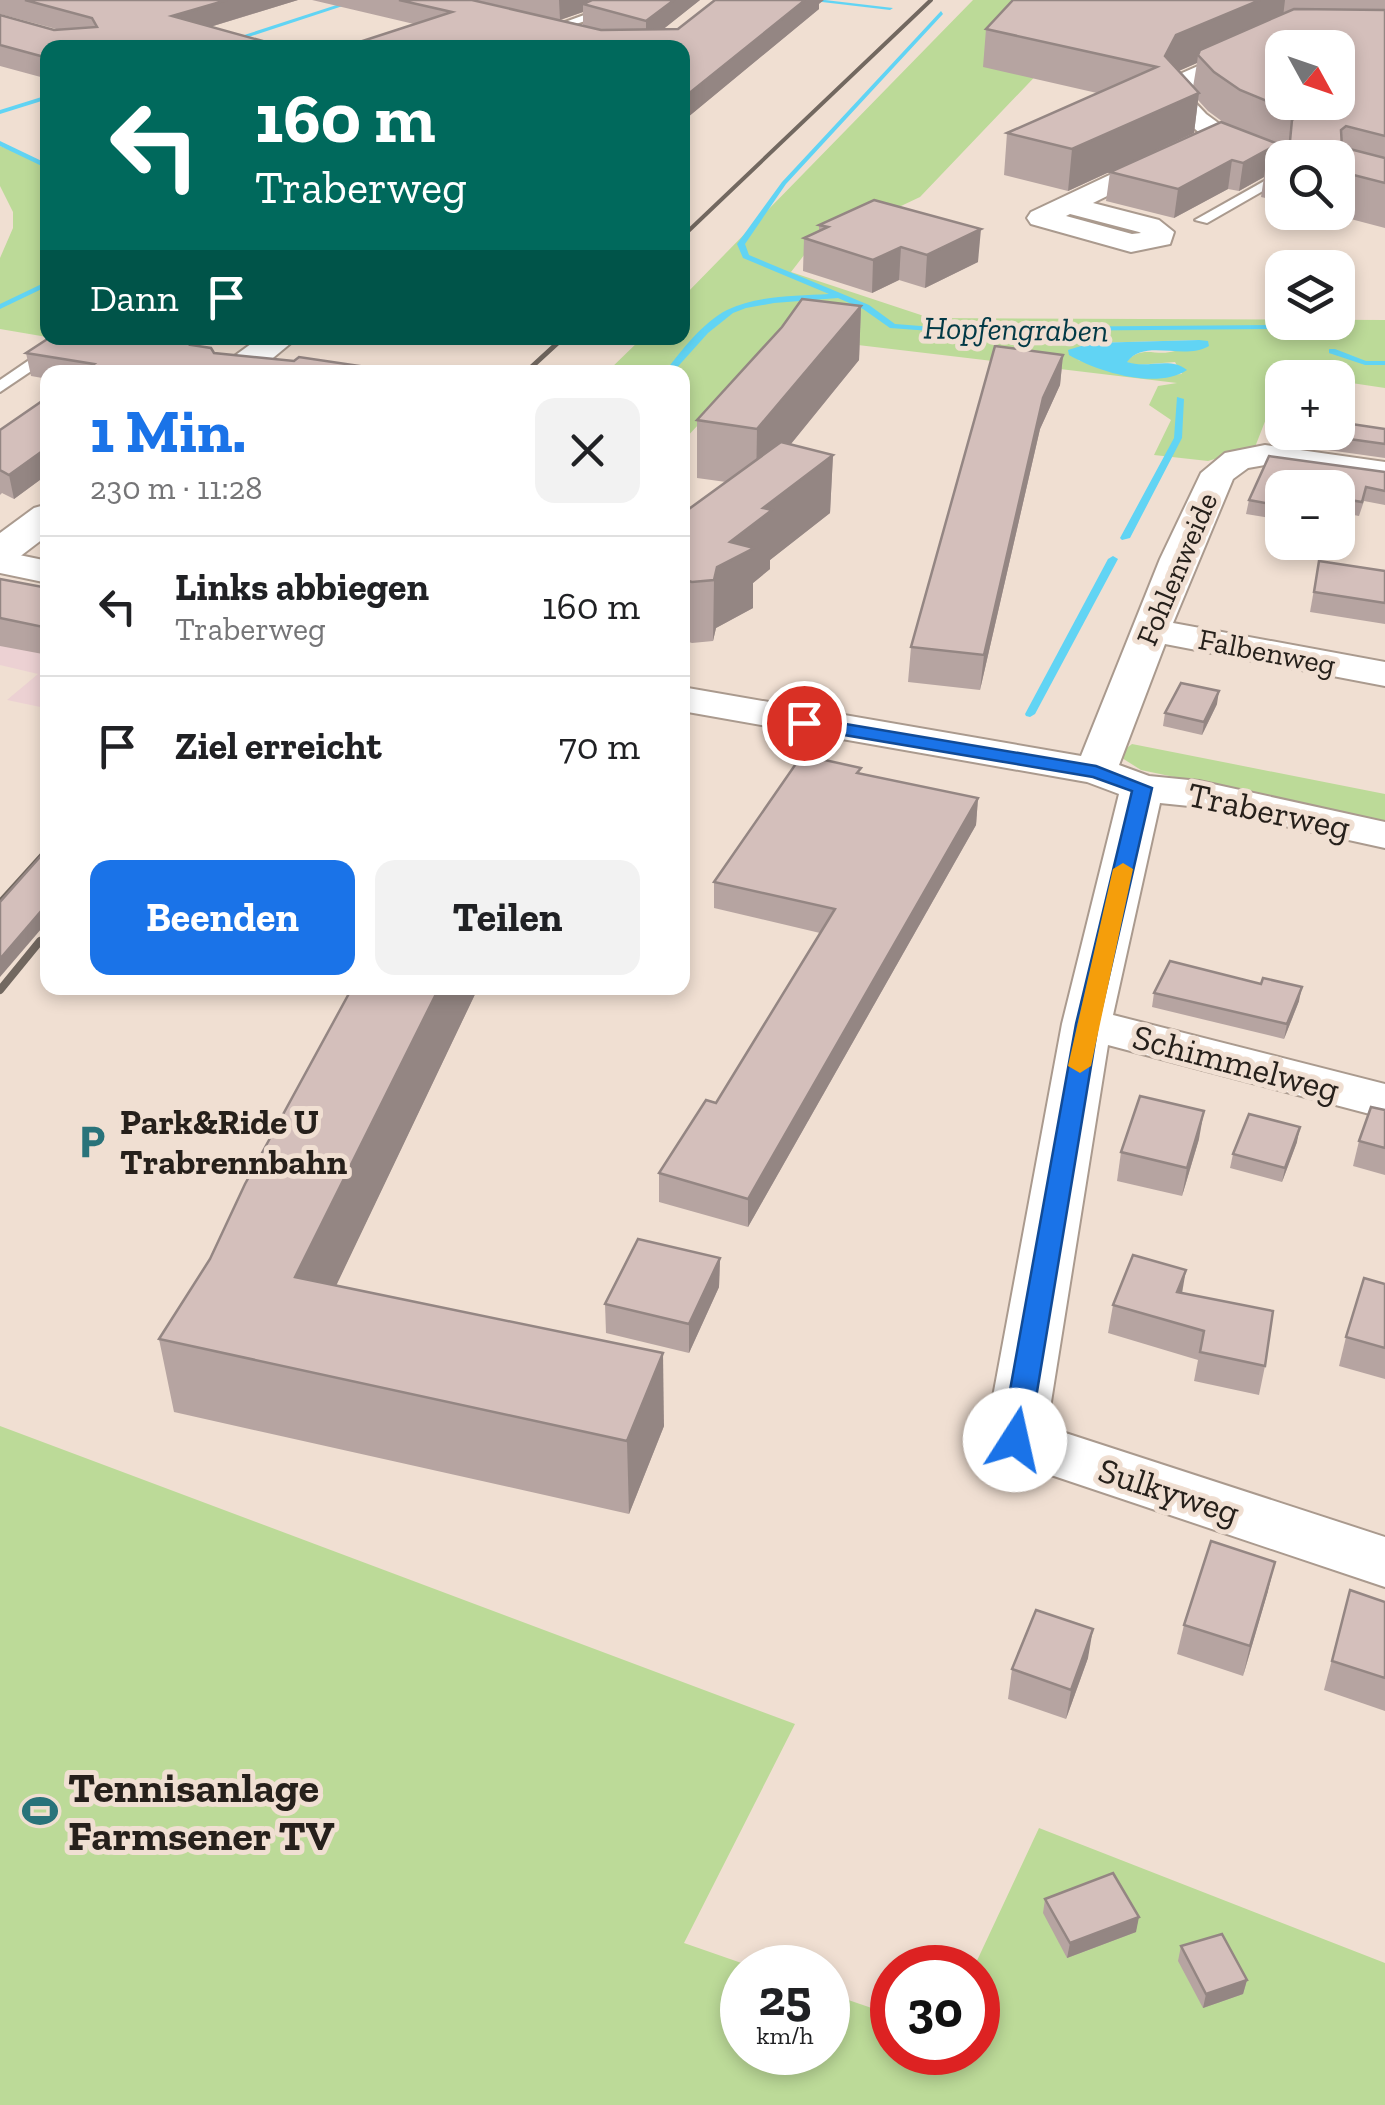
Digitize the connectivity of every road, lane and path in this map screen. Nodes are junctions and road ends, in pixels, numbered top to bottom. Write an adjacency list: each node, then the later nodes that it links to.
1 (543, 27): 2 (street)
2 (589, 27)
3 (1385, 37): 4 (street)
4 (1217, 136): 5 (street); 7 (street)
5 (1265, 157)
6 (1265, 185): 8 (lane)
7 (1068, 205)
8 (1202, 220)
9 (271, 345): 11 (street)
10 (47, 356): 12 (lane)
11 (243, 365)
12 (0, 387)
13 (1385, 472): 18 (street, Fohlenweide)
14 (40, 522): 15 (street)
15 (0, 552)
16 (0, 562): 17 (street)
17 (40, 570)
18 (1150, 630): 19 (street, Falbenweg); 21 (street, Fohlenweide)
19 (1385, 674)
20 (690, 700): 21 (street, Traberweg)
21 (1119, 780): 22 (street, Traberweg); 23 (street, Sulkyweg)
22 (1385, 835)
23 (1087, 1024): 24 (street, Schimmelweg); 25 (street, Sulkyweg)
24 (1385, 1101)
25 (1385, 1562)

